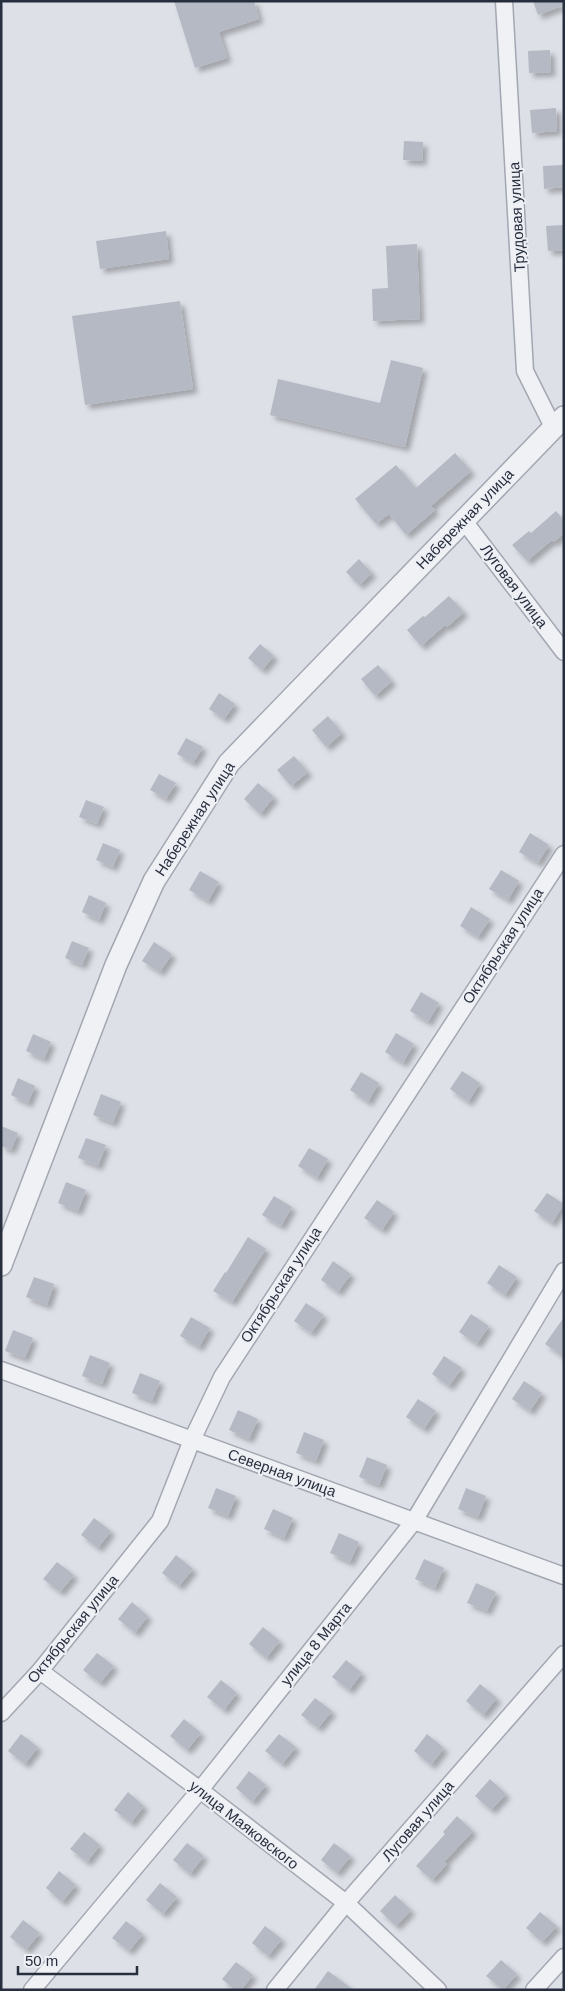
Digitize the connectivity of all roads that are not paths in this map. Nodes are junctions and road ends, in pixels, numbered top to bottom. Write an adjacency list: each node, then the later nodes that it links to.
1 (504, 1): 2 (street, Трудовая улица)
2 (559, 422): 3 (street, Набережная улица)
3 (464, 521): 4 (street, Луговая улица); 6 (street, Набережная улица)
4 (564, 652)
5 (564, 854): 9 (street, Октябрьская улица)
6 (1, 1265)
7 (564, 1271): 10 (street, улица 8 Марта)
8 (1, 1370): 9 (street, Северная улица)
9 (192, 1440): 10 (street, Северная улица); 13 (street, Октябрьская улица)
10 (414, 1521): 11 (street, Северная улица); 15 (street, улица 8 Марта)
11 (564, 1576)
12 (564, 1654): 16 (street, Луговая улица)
13 (40, 1672): 14 (street, Октябрьская улица); 15 (street, улица Маяковского)
14 (1, 1713)
15 (200, 1790): 16 (street, улица Маяковского); 18 (street, улица 8 Марта)
16 (346, 1903): 19 (street, Луговая улица); 20 (street, улица Маяковского)
17 (564, 1958): 21 (street)
18 (32, 1990)
19 (275, 1990)
20 (438, 1990)
21 (534, 1990)

